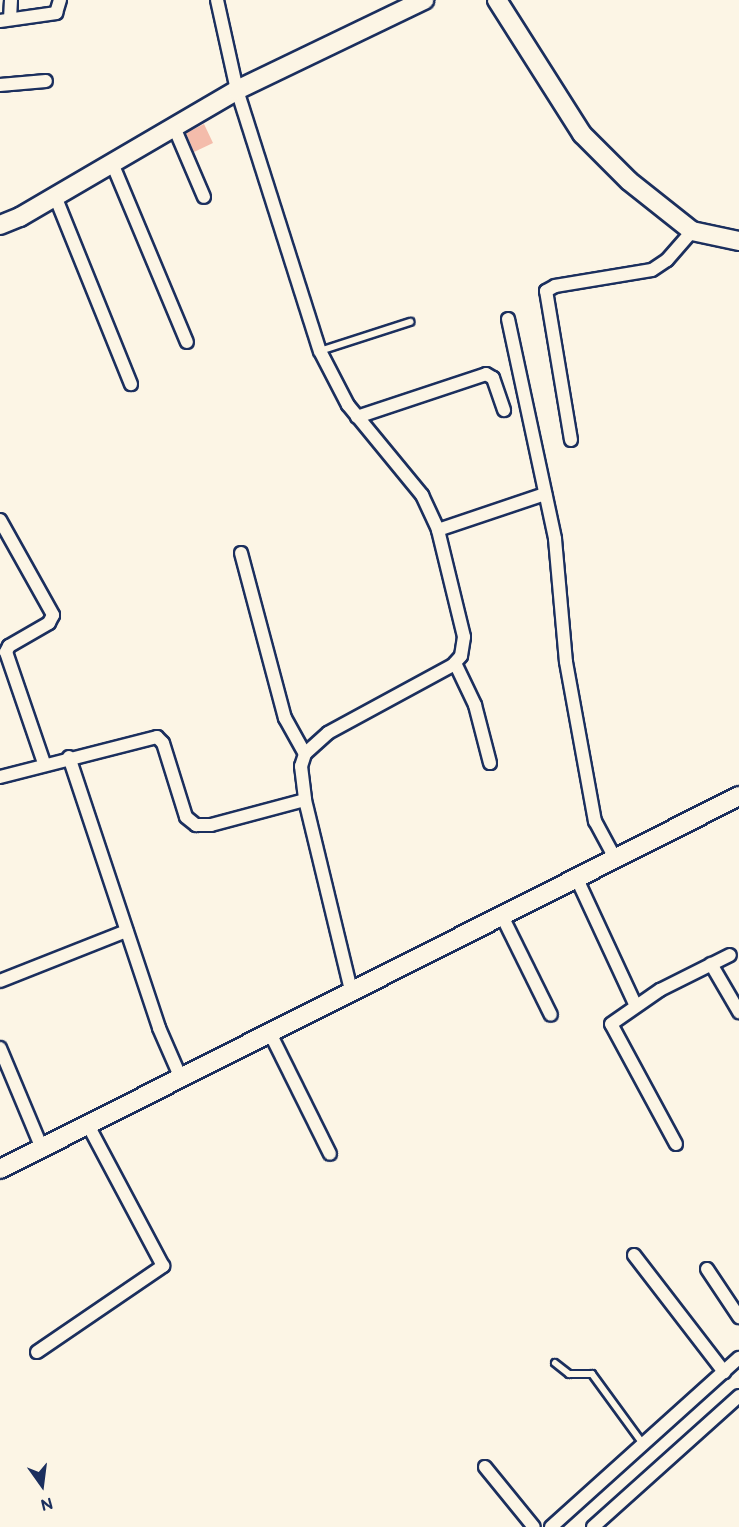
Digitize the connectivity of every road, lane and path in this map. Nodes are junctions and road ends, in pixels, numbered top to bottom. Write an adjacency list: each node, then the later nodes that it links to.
1 (10, 0): 6 (street)
2 (60, 0): 6 (street)
3 (217, 0): 9 (street)
4 (424, 0): 9 (street)
5 (497, 0): 15 (street)
6 (5, 20)
7 (46, 81): 8 (street)
8 (0, 86)
9 (237, 90): 10 (street); 20 (street)
10 (174, 127): 11 (street); 13 (street)
11 (112, 163): 12 (street); 19 (street)
12 (55, 196): 14 (street); 21 (street)
13 (204, 197)
14 (0, 225)
15 (692, 231): 16 (street); 24 (street)
16 (739, 241)
17 (508, 319): 25 (street)
18 (410, 322): 20 (lane)
19 (187, 342)
20 (320, 351): 23 (street)
21 (131, 384)
22 (504, 410): 23 (street)
23 (357, 417): 27 (street)
24 (571, 440)
25 (545, 494): 27 (street); 37 (street)
26 (0, 520): 32 (street)
27 (438, 530): 29 (street)
28 (242, 553): 30 (street)
29 (455, 663): 30 (street); 33 (street)
30 (305, 754): 36 (street)
31 (69, 757): 32 (street); 36 (street); 40 (street)
32 (44, 763): 34 (street)
33 (490, 763)
34 (0, 777)
35 (739, 796): 37 (street)
36 (304, 800): 44 (street)
37 (616, 860): 38 (street)
38 (577, 879): 39 (street); 45 (street)
39 (502, 916): 44 (street); 47 (street)
40 (126, 932): 43 (street); 50 (street)
41 (730, 955): 42 (street)
42 (711, 964): 45 (street); 46 (street)
43 (0, 981)
44 (351, 990): 48 (street)
45 (636, 1006): 52 (street)
46 (739, 1012)
47 (551, 1015)
48 (269, 1031): 50 (street); 54 (street)
49 (0, 1048): 53 (street)
50 (180, 1076): 51 (street)
51 (87, 1123): 53 (street); 59 (street)
52 (676, 1144)
53 (41, 1146): 55 (street)
54 (330, 1154)
55 (0, 1169)
56 (634, 1255): 62 (street)
57 (708, 1269): 58 (street)
58 (739, 1317)
59 (37, 1352)
60 (739, 1358): 62 (street)
61 (555, 1363): 64 (lane)
62 (724, 1372): 64 (street)
63 (739, 1396): 68 (street)
64 (642, 1444): 67 (street)
65 (485, 1467): 66 (street)
66 (534, 1527)
67 (552, 1527)
68 (593, 1527)

